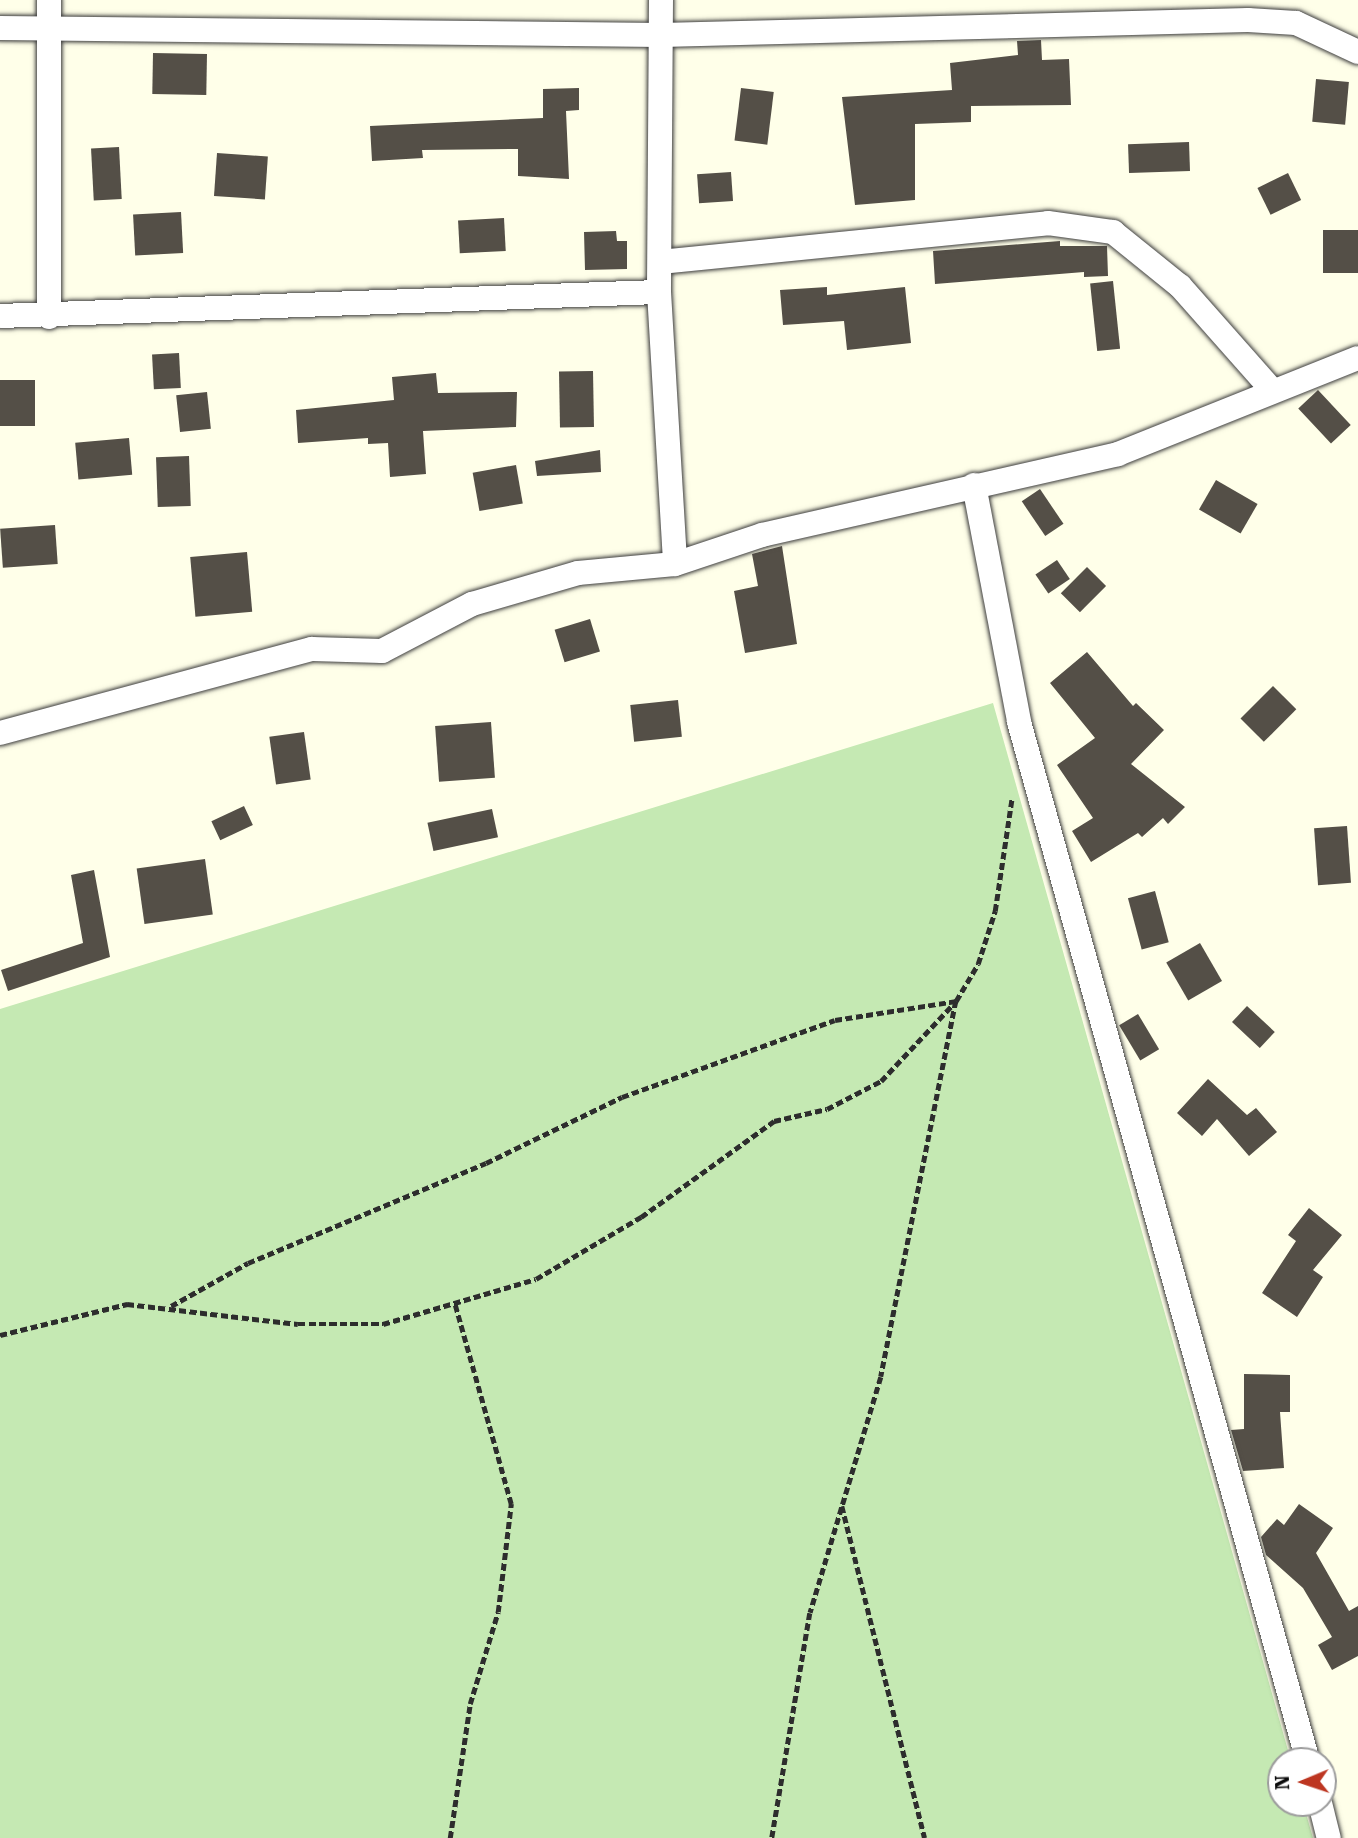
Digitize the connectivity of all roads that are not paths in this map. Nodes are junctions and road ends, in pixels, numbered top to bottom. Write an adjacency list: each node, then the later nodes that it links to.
1 (49, 0): 4 (street)
2 (661, 0): 5 (street)
3 (0, 28): 4 (street)
4 (46, 28): 5 (street); 10 (street)
5 (661, 35): 6 (street); 7 (street)
6 (1358, 52)
7 (660, 262): 8 (street); 12 (street)
8 (659, 292): 10 (street); 14 (street)
9 (0, 316): 10 (street)
10 (49, 317)
11 (1358, 358): 12 (street)
12 (1273, 391): 13 (street)
13 (974, 485): 14 (street); 15 (street)
14 (676, 564): 16 (street)
15 (1018, 722): 17 (street); 18 (street)
16 (0, 733)
17 (1015, 776)
18 (1304, 1747)
19 (1324, 1817): 20 (street)
20 (1329, 1838)

